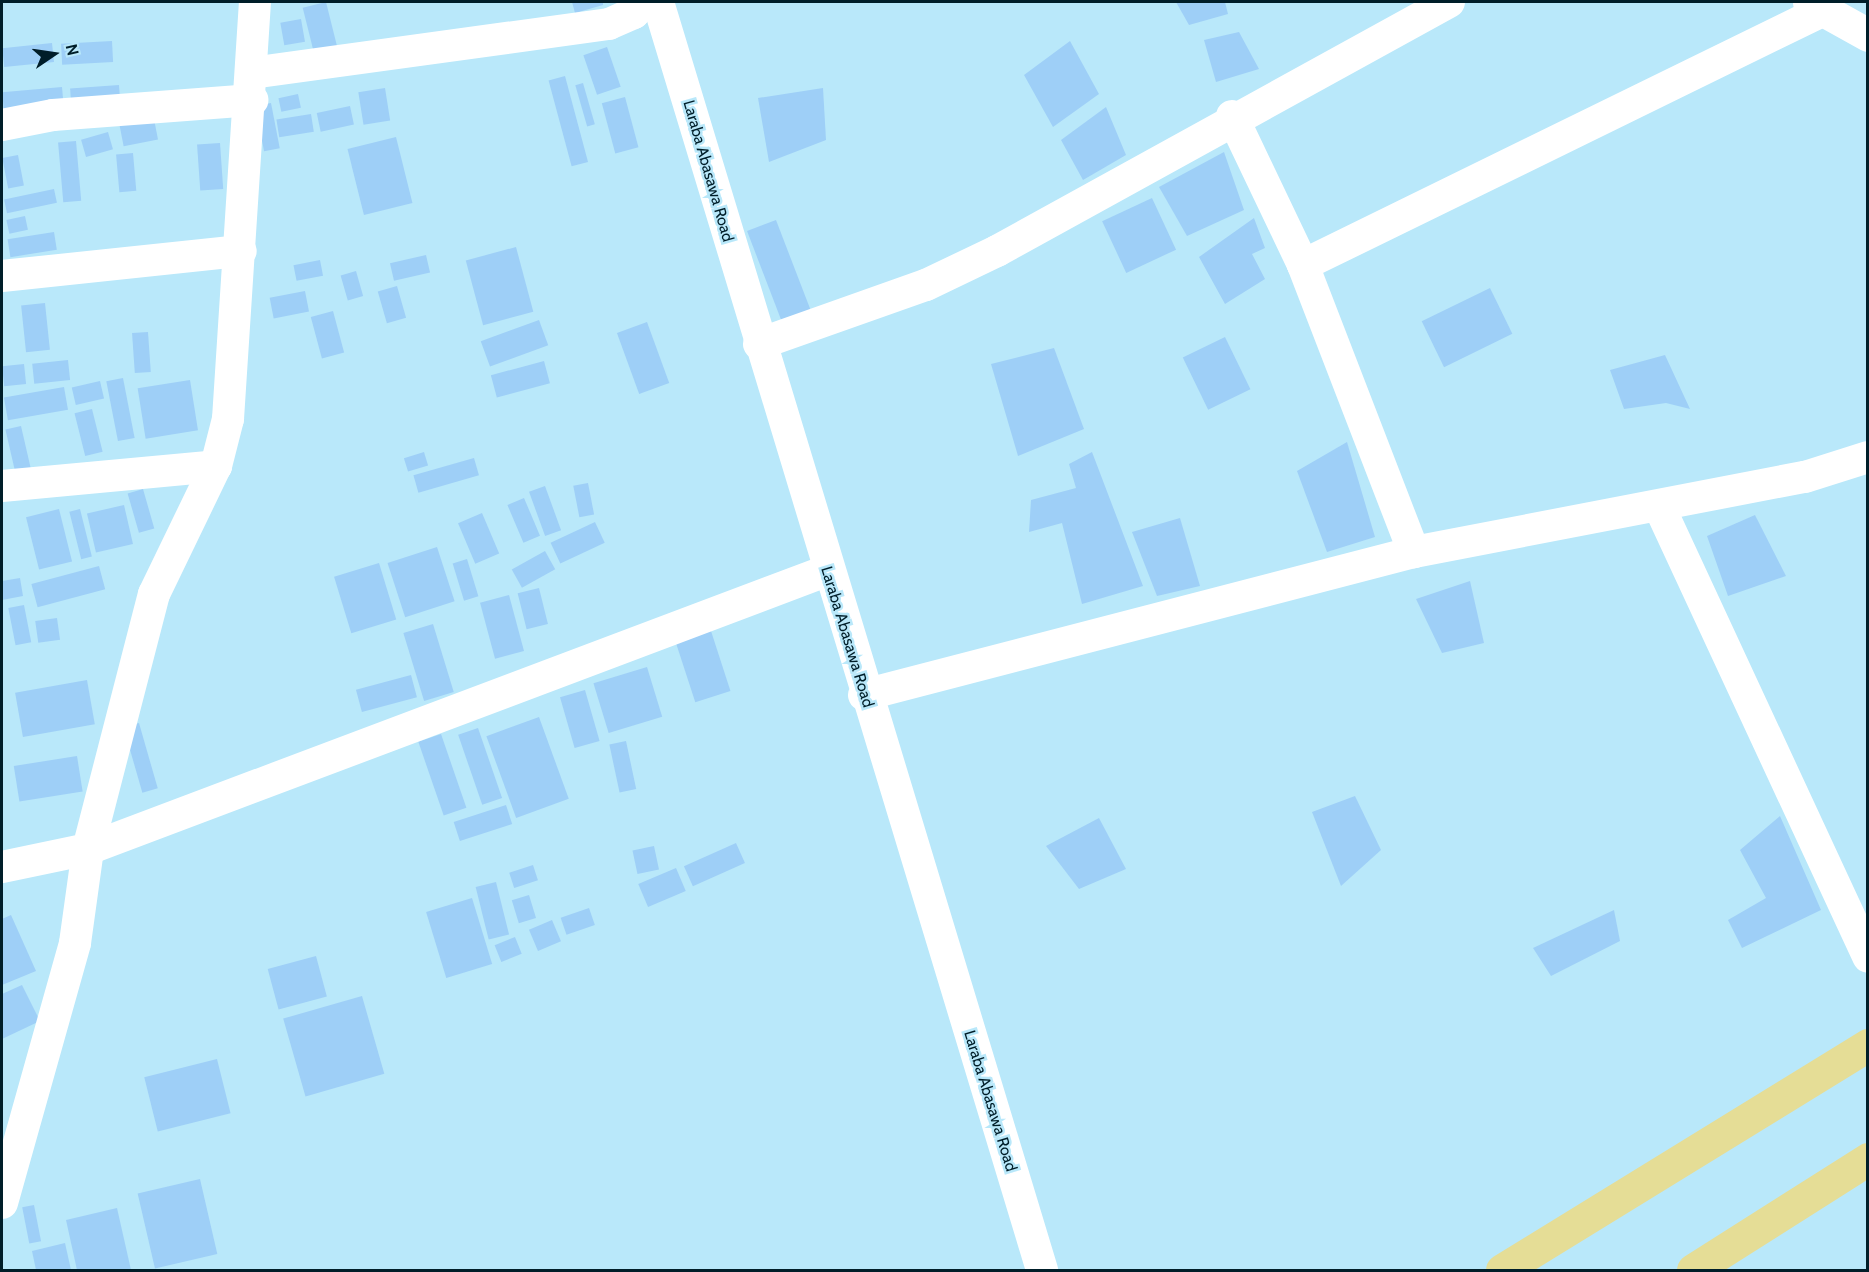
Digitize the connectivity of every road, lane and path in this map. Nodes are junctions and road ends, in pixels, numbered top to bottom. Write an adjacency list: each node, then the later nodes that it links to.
1 (255, 2): 7 (street)
2 (644, 2): 7 (street)
3 (658, 2): 13 (street, Laraba Abasawa Road)
4 (1449, 2): 8 (street)
5 (1817, 6): 6 (street); 11 (street)
6 (1868, 35)
7 (251, 86): 9 (street); 10 (street)
8 (1232, 117): 11 (street); 13 (street)
9 (2, 125)
10 (241, 251): 12 (street); 15 (street)
11 (1303, 265): 18 (street)
12 (2, 276)
13 (759, 344): 19 (street, Laraba Abasawa Road)
14 (1868, 457): 17 (street)
15 (216, 466): 16 (street); 21 (street)
16 (2, 486)
17 (1659, 506): 18 (street); 23 (street)
18 (1413, 552): 20 (street)
19 (826, 571): 20 (street, Laraba Abasawa Road); 21 (street)
20 (864, 694): 27 (street, Laraba Abasawa Road)
21 (88, 849): 22 (street); 26 (street)
22 (2, 867)
23 (1868, 957)
24 (1868, 1045): 28 (main road)
25 (1868, 1159): 29 (main road)
26 (2, 1203)
27 (1042, 1270)
28 (1502, 1270)
29 (1693, 1270)

